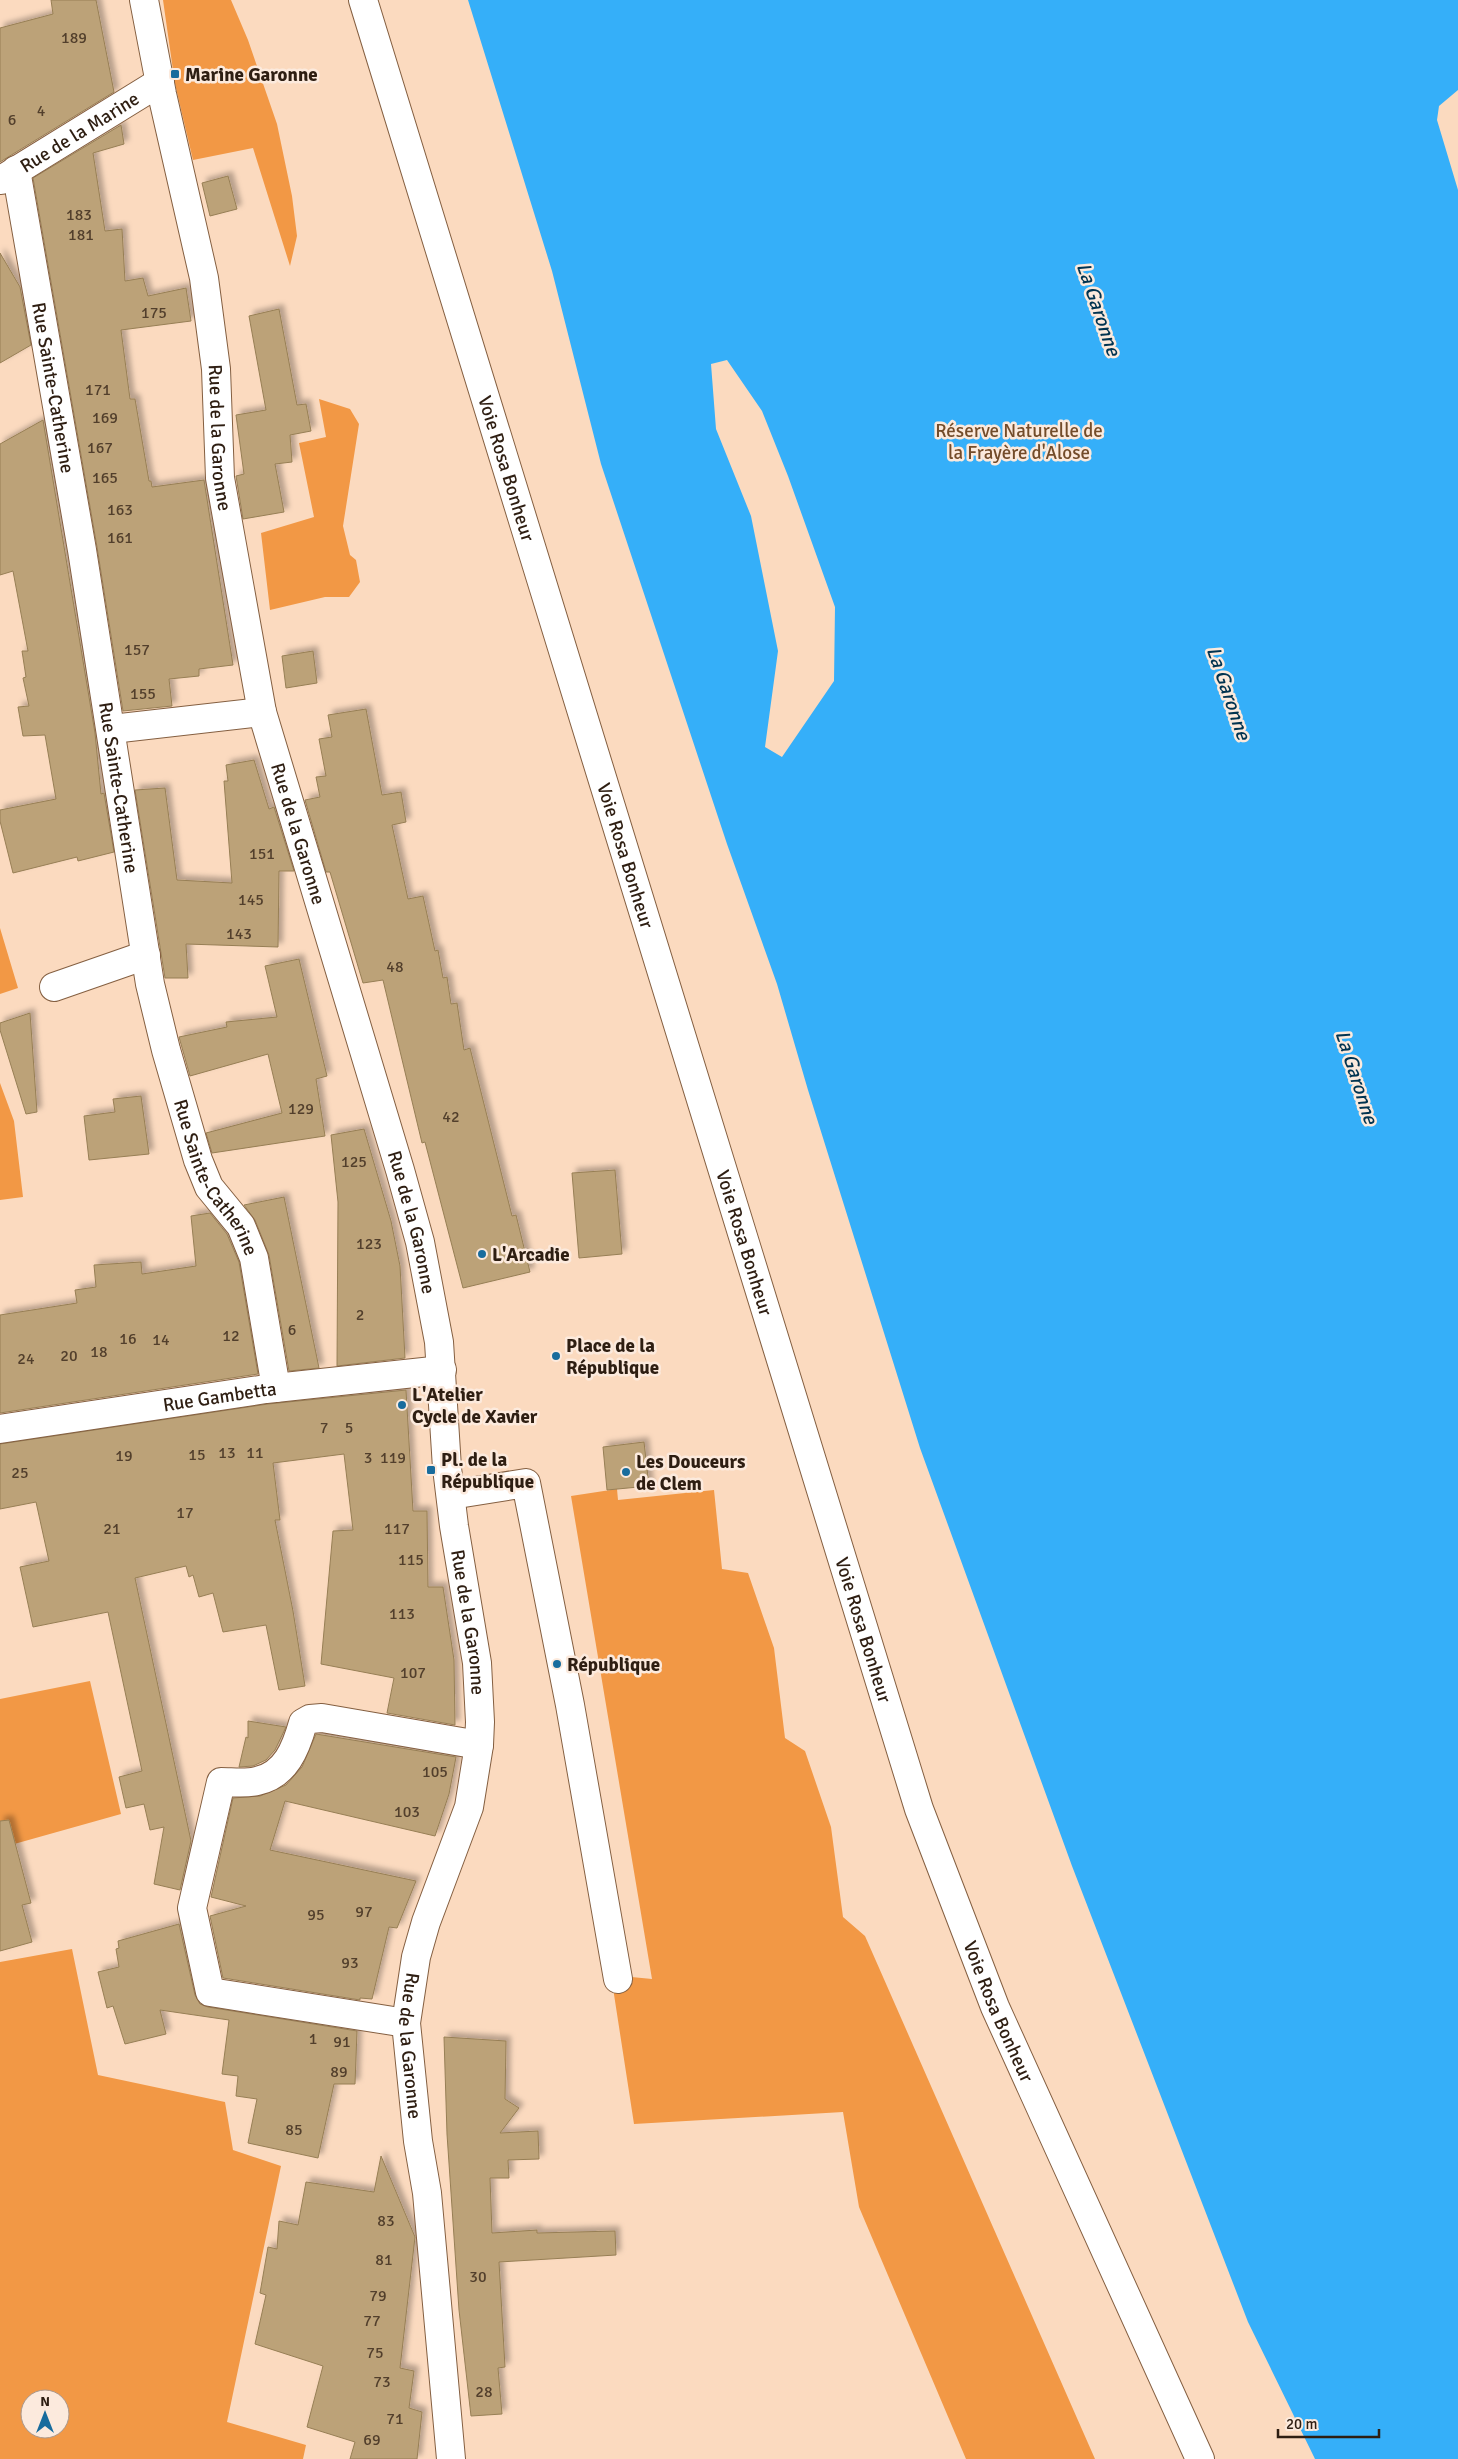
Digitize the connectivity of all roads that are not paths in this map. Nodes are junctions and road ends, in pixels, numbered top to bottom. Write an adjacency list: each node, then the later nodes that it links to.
1 (144, 0): 3 (street, Rue de la Garonne)
2 (362, 0): 17 (street, Voie Rosa Bonheur)
3 (160, 82): 4 (street, Rue de la Marine); 5 (street, Rue de la Garonne)
4 (8, 175): 6 (street, Rue Sainte-Catherine)
5 (262, 712): 6 (street); 9 (street, Rue de la Garonne)
6 (112, 729): 7 (street, Rue Sainte-Catherine)
7 (146, 955): 8 (street); 10 (street, Rue Sainte-Catherine)
8 (54, 987)
9 (442, 1370): 10 (street, Rue Gambetta); 12 (street, Rue de la Garonne)
10 (276, 1388): 11 (street, Rue Gambetta)
11 (0, 1429)
12 (450, 1496): 13 (street, Rue de la Garonne); 14 (street)
13 (480, 1746): 15 (street, Rue de la Garonne); 15 (street)
14 (618, 1979)
15 (406, 2024): 16 (street, Rue de la Garonne)
16 (451, 2459)
17 (1200, 2459)

